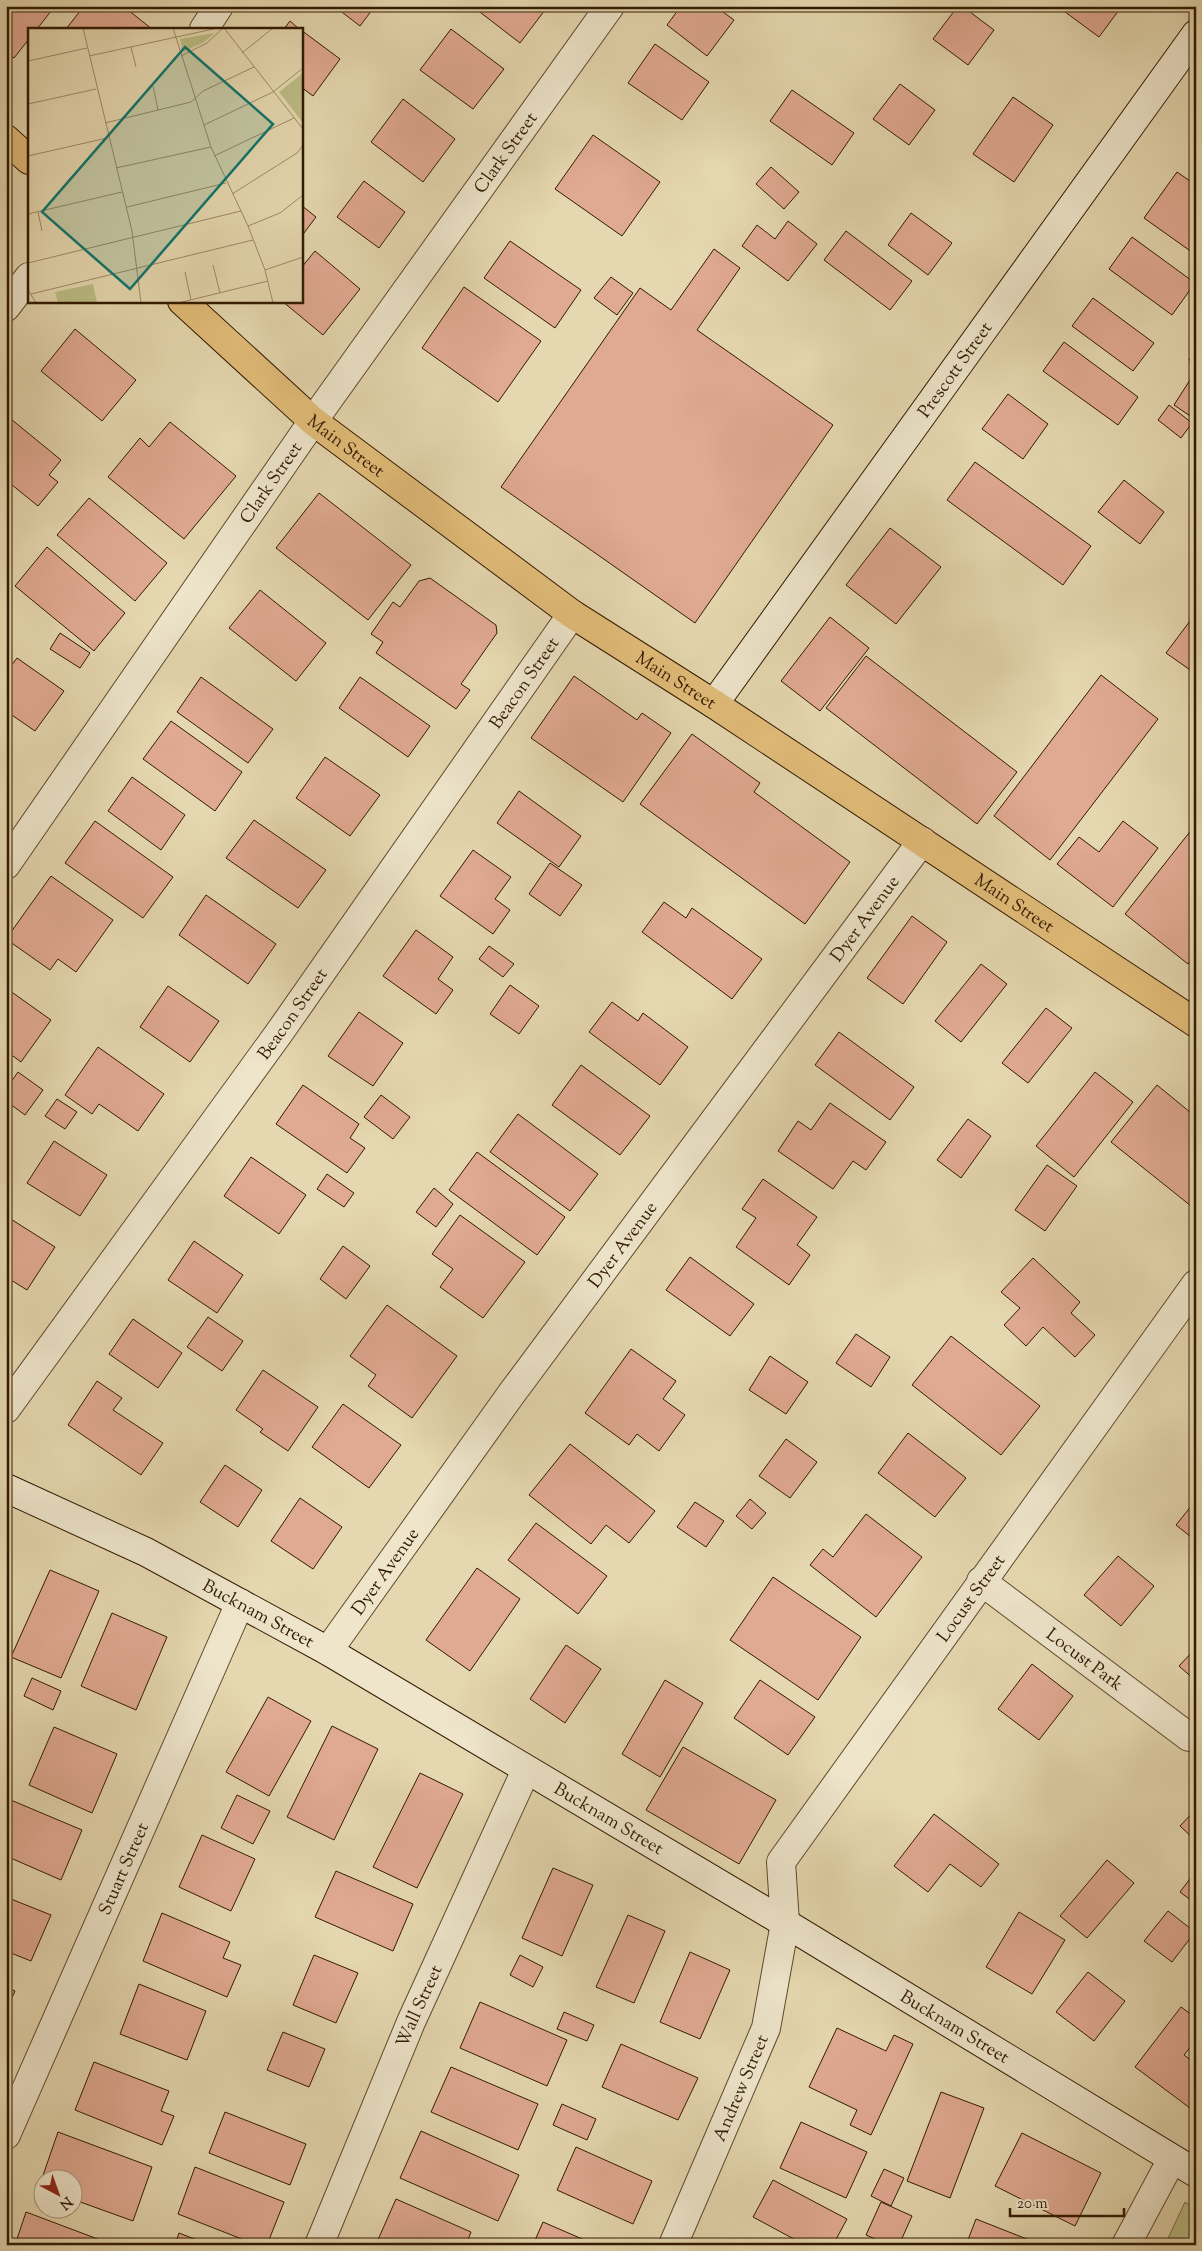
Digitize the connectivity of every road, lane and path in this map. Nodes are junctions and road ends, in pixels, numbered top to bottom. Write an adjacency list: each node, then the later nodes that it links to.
1 (219, 6): 3 (street)
2 (610, 6): 10 (street, Clark Street)
3 (205, 28)
4 (1196, 34): 12 (street, Prescott Street)
5 (6, 139): 6 (main road)
6 (28, 159)
7 (28, 278): 9 (street)
8 (183, 302): 10 (main road, Main Street)
9 (6, 307)
10 (313, 421): 11 (main road, Main Street); 14 (street, Clark Street)
11 (572, 614): 12 (main road, Main Street); 17 (street, Beacon Street)
12 (714, 704): 13 (main road, Main Street)
13 (922, 841): 15 (main road, Main Street); 21 (street, Dyer Avenue)
14 (6, 866)
15 (1195, 1020)
16 (1196, 1284): 19 (street, Locust Street)
17 (6, 1410)
18 (6, 1488): 20 (street, Bucknam Street)
19 (982, 1581): 22 (street, Locust Park); 24 (street, Locust Street)
20 (240, 1603): 21 (street, Bucknam Street); 25 (street, Stuart Street)
21 (328, 1651): 23 (street, Bucknam Street)
22 (1189, 1737)
23 (526, 1770): 24 (street, Bucknam Street); 28 (street, Wall Street)
24 (785, 1923): 26 (street, Bucknam Street); 29 (street, Andrew Street)
25 (6, 2135)
26 (1172, 2159): 27 (street, Bucknam Street); 30 (street)
27 (1196, 2174)
28 (319, 2245)
29 (673, 2245)
30 (1126, 2245)

